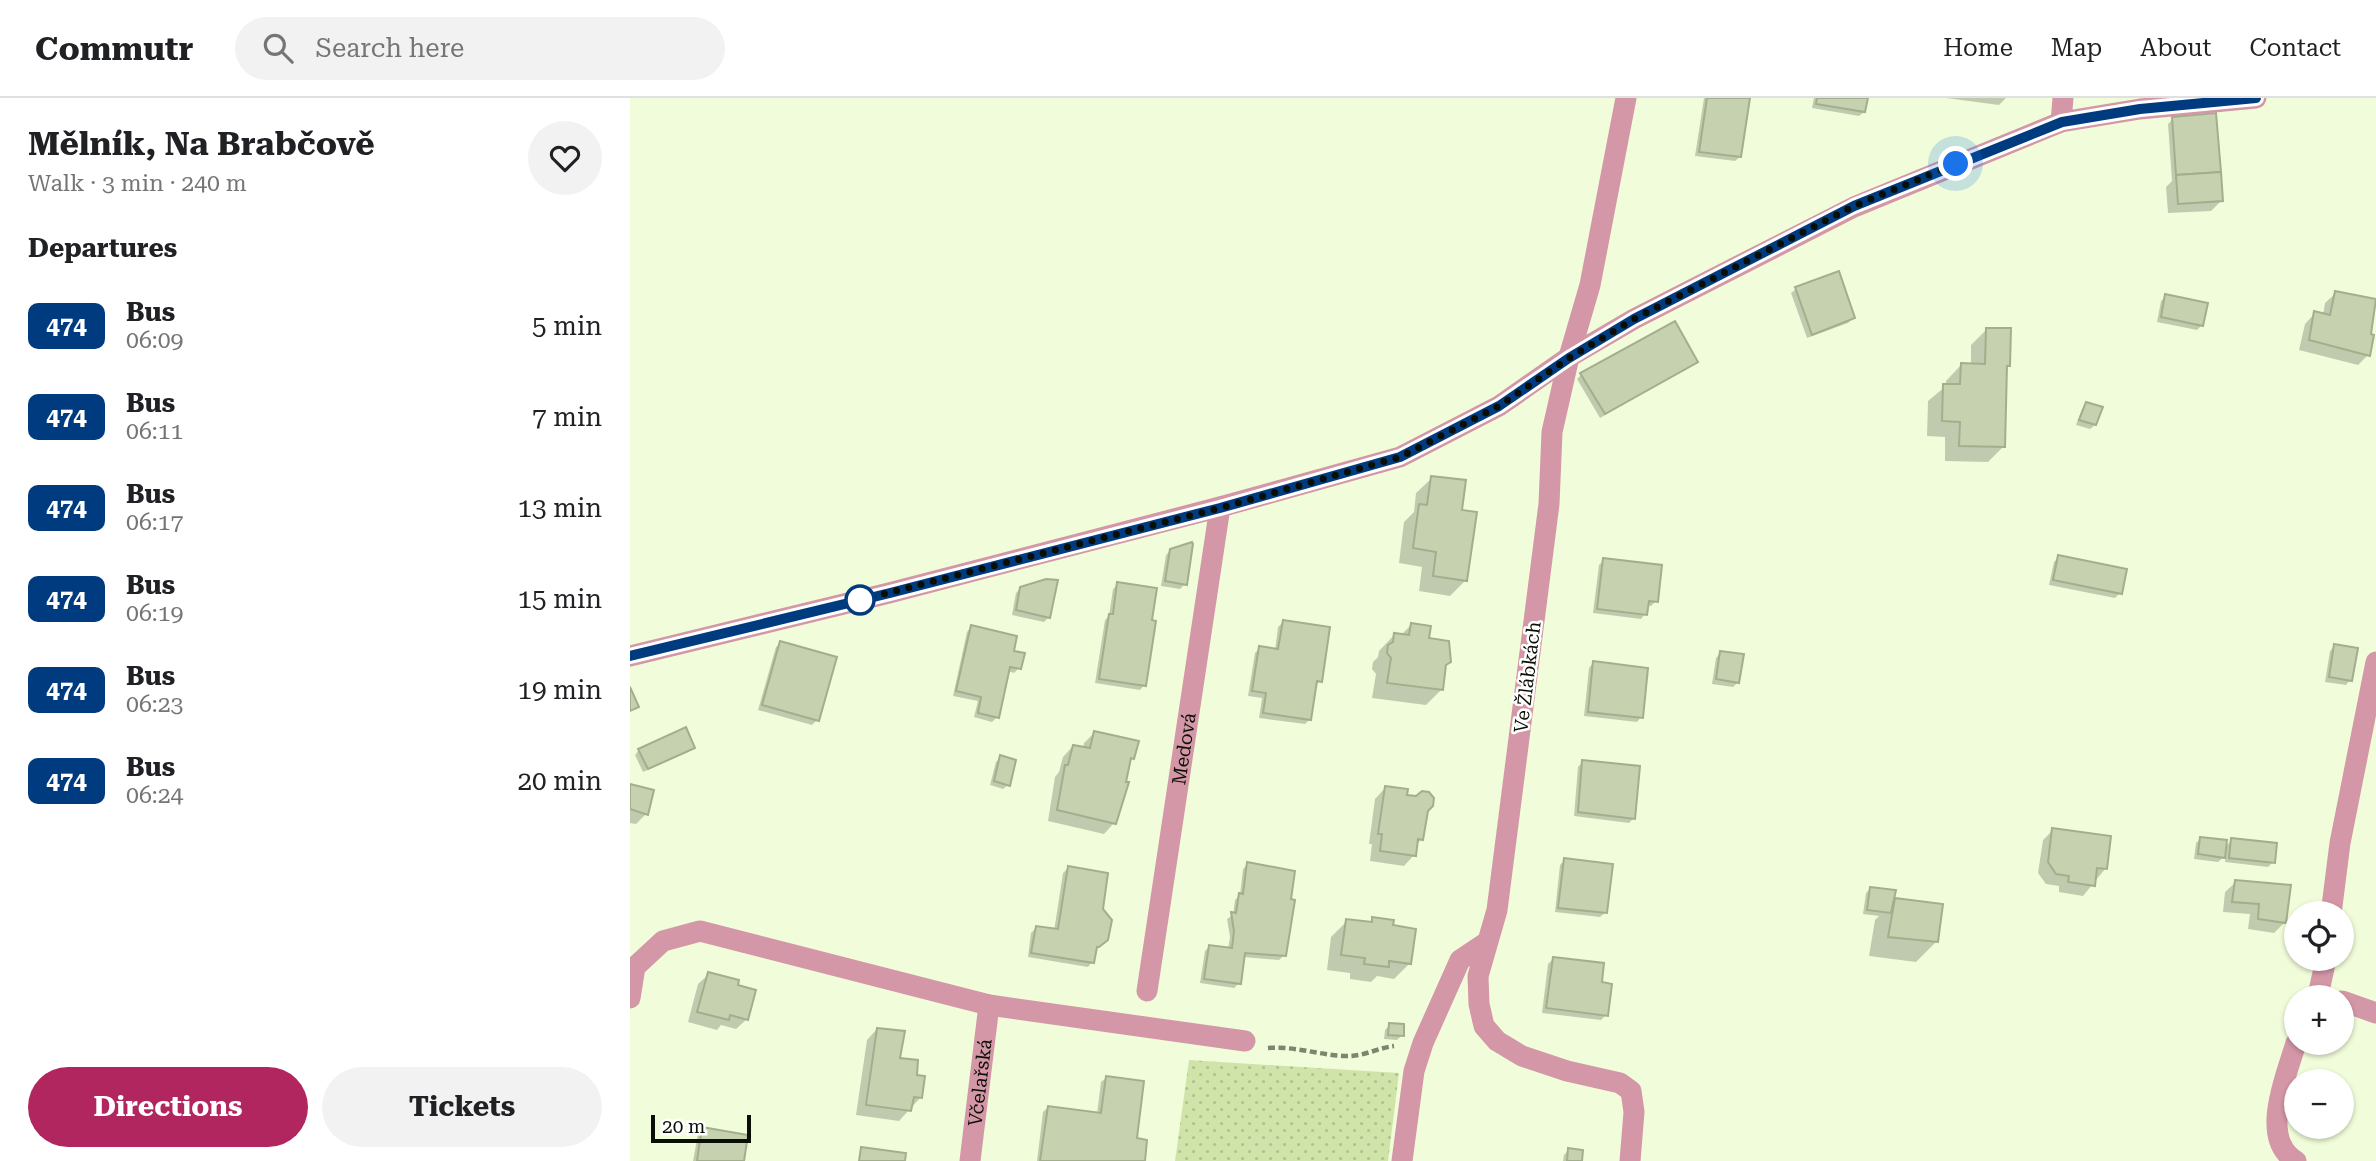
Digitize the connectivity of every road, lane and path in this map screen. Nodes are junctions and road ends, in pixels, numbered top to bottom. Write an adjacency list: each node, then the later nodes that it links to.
1 (1626, 98): 5 (street, Ve Žlábkách)
2 (2063, 98): 4 (street)
3 (2256, 98): 4 (street)
4 (2062, 122): 5 (street)
5 (1569, 358): 6 (street); 10 (street, Ve Žlábkách)
6 (1220, 508): 7 (street); 11 (street, Medová)
7 (630, 656)
8 (2376, 662): 9 (street)
9 (2333, 901)
10 (1487, 942): 17 (street); 21 (street, Ve Žlábkách)
11 (1147, 991)
12 (630, 998): 13 (street)
13 (989, 1005): 16 (street); 19 (street, Včelařská)
14 (2354, 1005): 15 (street)
15 (2376, 1013)
16 (1245, 1041): 17 (path)
17 (1423, 1043): 20 (street)
18 (2292, 1055): 22 (street)
19 (970, 1161)
20 (1402, 1161)
21 (1630, 1161)
22 (2296, 1161)

